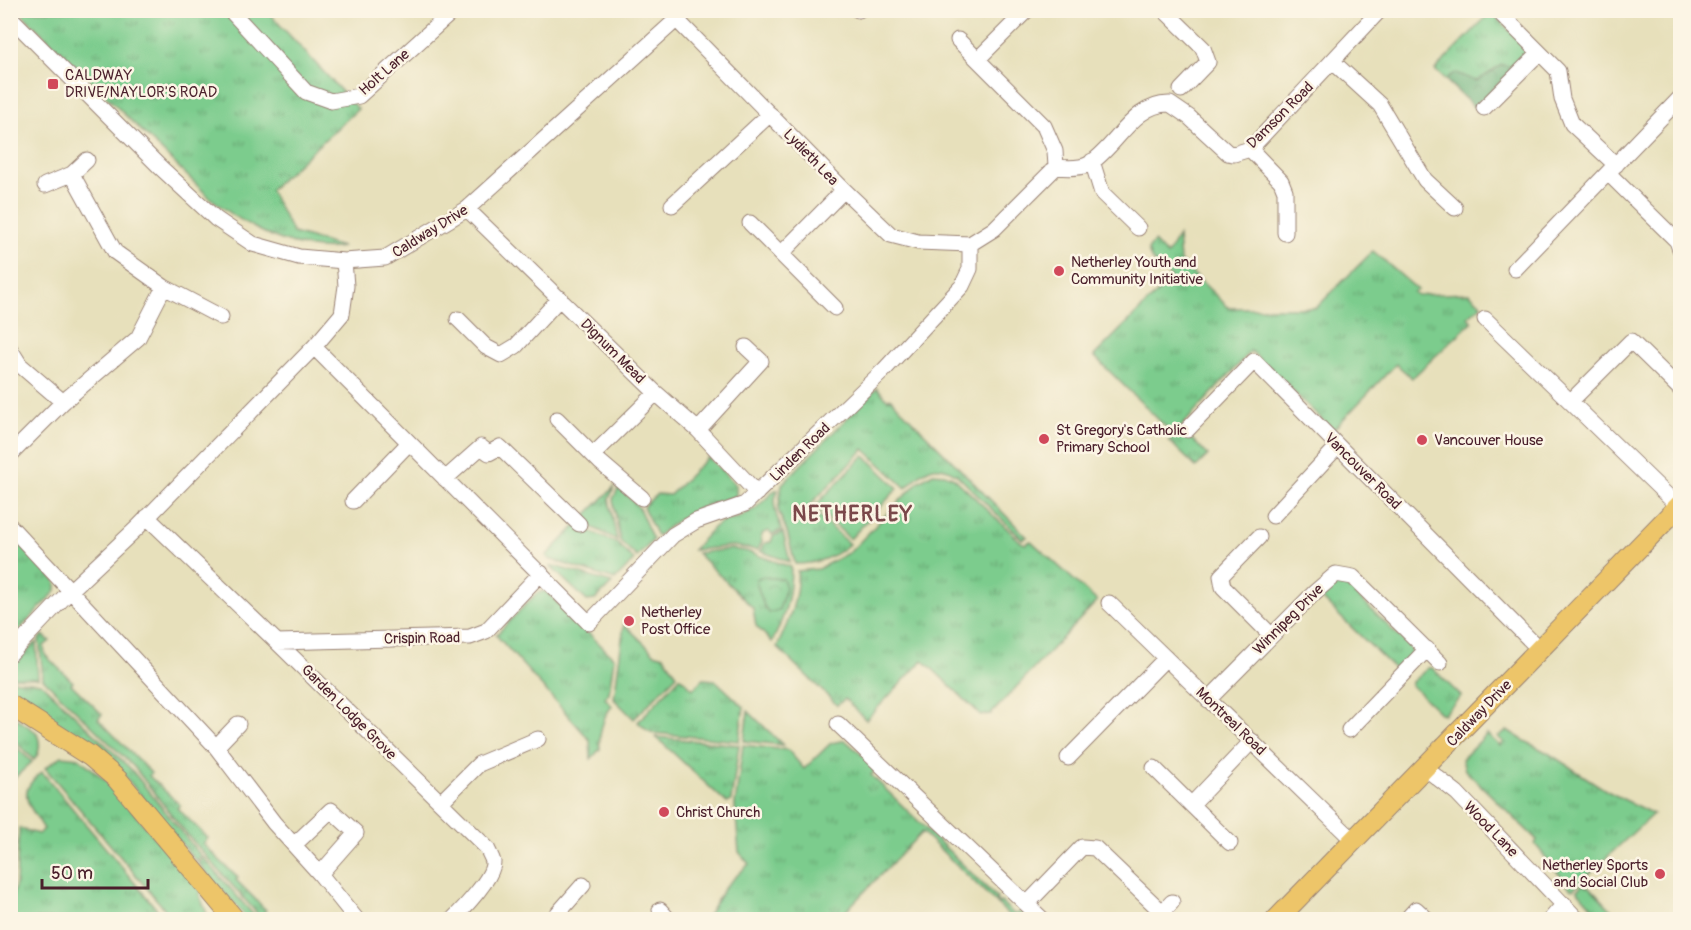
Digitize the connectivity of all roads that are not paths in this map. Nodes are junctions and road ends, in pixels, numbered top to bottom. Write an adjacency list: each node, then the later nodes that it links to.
1 (230, 10): 2 (street, Holt Lane)
2 (454, 10)
3 (1027, 10): 11 (street)
4 (1164, 10): 13 (street)
5 (1380, 10): 12 (street, Damson Road)
6 (681, 15): 16 (street, Lydieth Lea); 27 (street, Caldway Drive)
7 (1502, 15): 10 (street)
8 (10, 17): 34 (street, Caldway Drive)
9 (958, 39): 11 (street)
10 (1539, 53): 15 (street); 21 (street)
11 (978, 59): 20 (street)
12 (1332, 61): 17 (street, Damson Road); 26 (street)
13 (1181, 90)
14 (1680, 98): 21 (street)
15 (1484, 108)
16 (770, 114): 24 (street, Lydieth Lea); 25 (street)
17 (1250, 149): 19 (street, Damson Road); 30 (street)
18 (87, 160): 22 (street)
19 (1092, 161): 20 (street); 29 (street)
20 (1056, 167): 32 (street)
21 (1612, 169): 31 (street); 35 (street)
22 (72, 174): 23 (street); 36 (street)
23 (45, 185)
24 (844, 190): 32 (street, Lydieth Lea); 33 (street)
25 (672, 205)
26 (1455, 208)
27 (467, 209): 34 (street, Caldway Drive); 37 (street, Dignum Mead)
28 (750, 224): 33 (street)
29 (1138, 228)
30 (1285, 233)
31 (1679, 243)
32 (970, 244): 57 (street, Linden Road)
33 (781, 254): 38 (street)
34 (344, 261): 42 (street)
35 (1515, 269)
36 (164, 288): 39 (street); 48 (street)
37 (560, 298): 40 (street); 46 (street, Dignum Mead)
38 (835, 308)
39 (220, 317)
40 (458, 319)
41 (1485, 319): 47 (street)
42 (314, 346): 52 (street); 62 (street)
43 (746, 348): 51 (street)
44 (10, 349): 48 (street)
45 (1680, 389): 47 (street)
46 (656, 393): 51 (street, Dignum Mead); 55 (street)
47 (1571, 401): 60 (street)
48 (63, 402): 54 (street)
49 (557, 419): 55 (street)
50 (1187, 429): 53 (street, Vancouver Road)
51 (698, 430): 57 (street, Dignum Mead)
52 (410, 443): 56 (street); 59 (street)
53 (1338, 446): 61 (street); 72 (street, Vancouver Road)
54 (10, 455)
55 (593, 455): 58 (street)
56 (446, 479): 63 (street); 66 (street)
57 (757, 493): 66 (street, Linden Road)
58 (642, 498)
59 (353, 501)
60 (1680, 506): 72 (main road, Caldway Drive)
61 (1273, 516)
62 (147, 518): 67 (street); 70 (street, Garden Lodge Grove)
63 (579, 524)
64 (10, 526): 67 (street)
65 (1259, 537): 69 (street)
66 (541, 573): 70 (street, Crispin Road)
67 (70, 591): 73 (street); 83 (street)
68 (1109, 603): 74 (street, Montreal Road)
69 (1271, 635): 71 (street, Winnipeg Drive); 76 (street, Winnipeg Drive)
70 (277, 642): 87 (street, Garden Lodge Grove)
71 (1427, 649): 75 (street, Winnipeg Drive); 80 (street)
72 (1539, 649): 86 (main road, Caldway Drive)
73 (10, 654)
74 (1166, 658): 76 (street, Montreal Road); 84 (street)
75 (1440, 663)
76 (1208, 700): 82 (street, Montreal Road)
77 (10, 705): 98 (main road)
78 (238, 724): 83 (street)
79 (838, 724): 94 (street)
80 (1349, 730)
81 (538, 739): 87 (street)
82 (1252, 741): 88 (street); 89 (street, Montreal Road)
83 (216, 747): 91 (street)
84 (1068, 758)
85 (1154, 768): 88 (street)
86 (1425, 768): 89 (main road, Caldway Drive); 95 (street, Wood Lane)
87 (441, 802): 97 (street, Garden Lodge Grove)
88 (1192, 804): 90 (street)
89 (1353, 840): 102 (main road, Caldway Drive)
90 (1230, 843)
91 (294, 845): 92 (street); 92 (street)
92 (320, 874): 99 (street)
93 (583, 885): 100 (street)
94 (1027, 904): 96 (street); 101 (street)
95 (1564, 904): 105 (street); 106 (street, Wood Lane)
96 (1163, 911)
97 (457, 918)
98 (235, 920)
99 (357, 920)
100 (552, 920)
101 (1043, 920)
102 (1276, 920)
103 (1406, 920): 104 (street)
104 (1428, 920)
105 (1550, 920)
106 (1578, 920)

